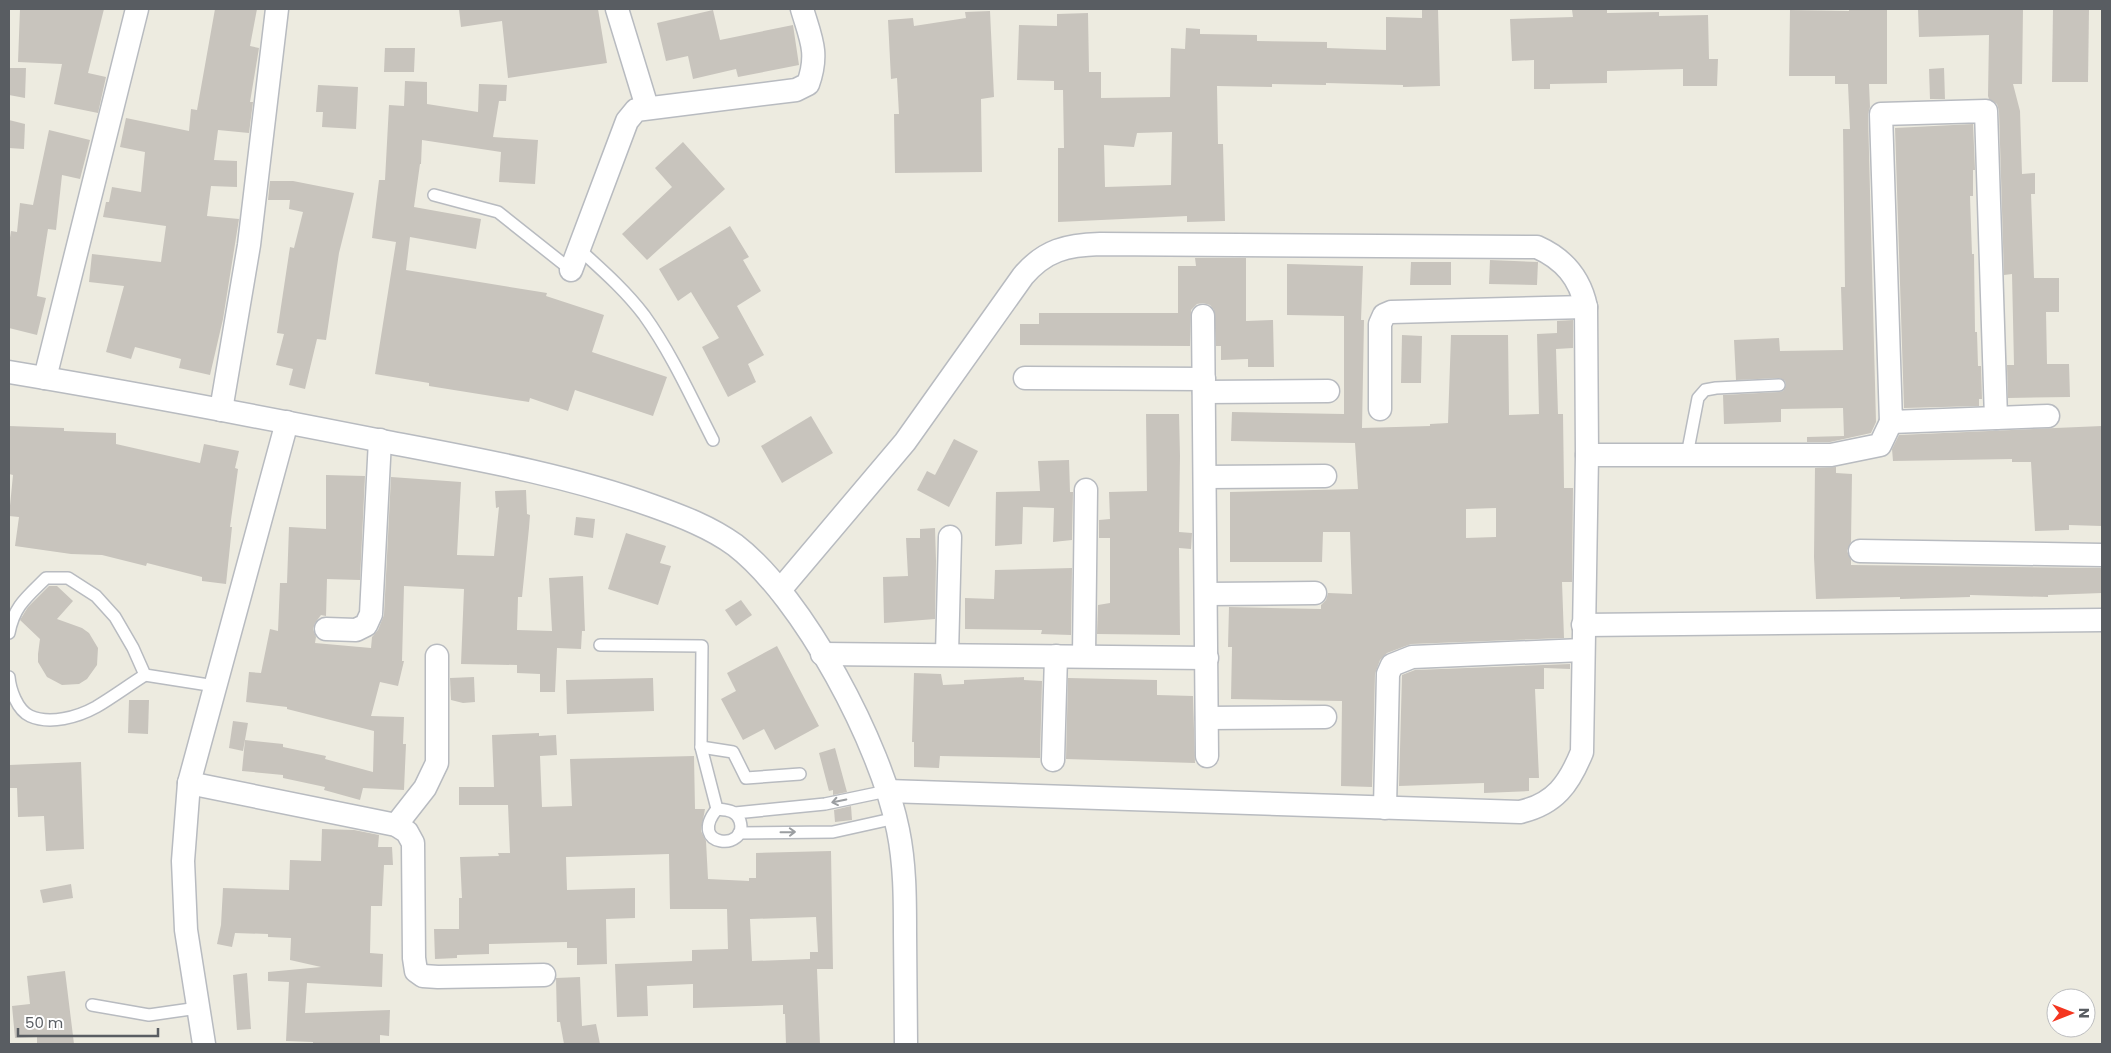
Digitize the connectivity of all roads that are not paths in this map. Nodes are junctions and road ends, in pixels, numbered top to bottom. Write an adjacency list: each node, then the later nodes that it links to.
1 (137, 9): 12 (street)
2 (278, 9): 18 (street)
3 (617, 9): 5 (street)
4 (802, 9): 5 (street)
5 (647, 107): 7 (street)
6 (434, 196): 8 (lane)
7 (579, 249): 8 (street); 24 (lane)
8 (571, 270)
9 (1586, 307): 17 (street); 25 (street); 33 (street)
10 (1203, 316): 14 (street)
11 (9, 372): 12 (street)
12 (45, 378): 18 (street)
13 (1025, 378): 14 (street)
14 (1204, 385): 16 (street); 28 (street)
15 (1779, 385): 26 (lane)
16 (1328, 391)
17 (1380, 409)
18 (221, 410): 21 (street)
19 (2048, 416): 20 (street)
20 (1996, 418): 22 (street); 22 (street)
21 (287, 422): 23 (street); 50 (street)
22 (1891, 422): 26 (street)
23 (380, 440): 33 (street); 38 (street)
24 (713, 440)
25 (1587, 455): 26 (street); 37 (street)
26 (1687, 455)
27 (1325, 476): 28 (street)
28 (1205, 477): 35 (street)
29 (1086, 490): 46 (street)
30 (950, 537): 43 (street)
31 (1860, 551): 32 (street)
32 (2102, 555)
33 (780, 590): 42 (street)
34 (1315, 593): 35 (street)
35 (1206, 594): 47 (street)
36 (2102, 620): 37 (street)
37 (1583, 625): 41 (street)
38 (326, 629)
39 (9, 633): 48 (lane)
40 (600, 645): 53 (lane)
41 (1583, 650): 59 (street); 59 (street)
42 (822, 654): 43 (street); 58 (street)
43 (948, 654): 45 (street)
44 (437, 656): 63 (street)
45 (1056, 656): 46 (street); 55 (street)
46 (1084, 656): 47 (street)
47 (1207, 658): 52 (street)
48 (144, 675): 49 (lane); 50 (lane)
49 (9, 677)
50 (215, 686): 57 (street)
51 (1325, 717): 52 (street)
52 (1207, 718): 54 (street)
53 (702, 747): 56 (lane); 60 (lane)
54 (1207, 756)
55 (1053, 760)
56 (800, 774)
57 (189, 783): 63 (street); 67 (street)
58 (887, 791): 59 (street); 61 (lane, one-way to 61); 62 (street)
59 (1385, 808)
60 (717, 809): 61 (lane); 64 (lane)
61 (734, 812): 64 (lane)
62 (896, 818): 64 (lane, one-way to 62); 69 (street)
63 (396, 825): 65 (street)
64 (739, 833)
65 (544, 975)
66 (92, 1005): 67 (lane)
67 (198, 1008): 68 (street)
68 (204, 1044)
69 (906, 1044)

